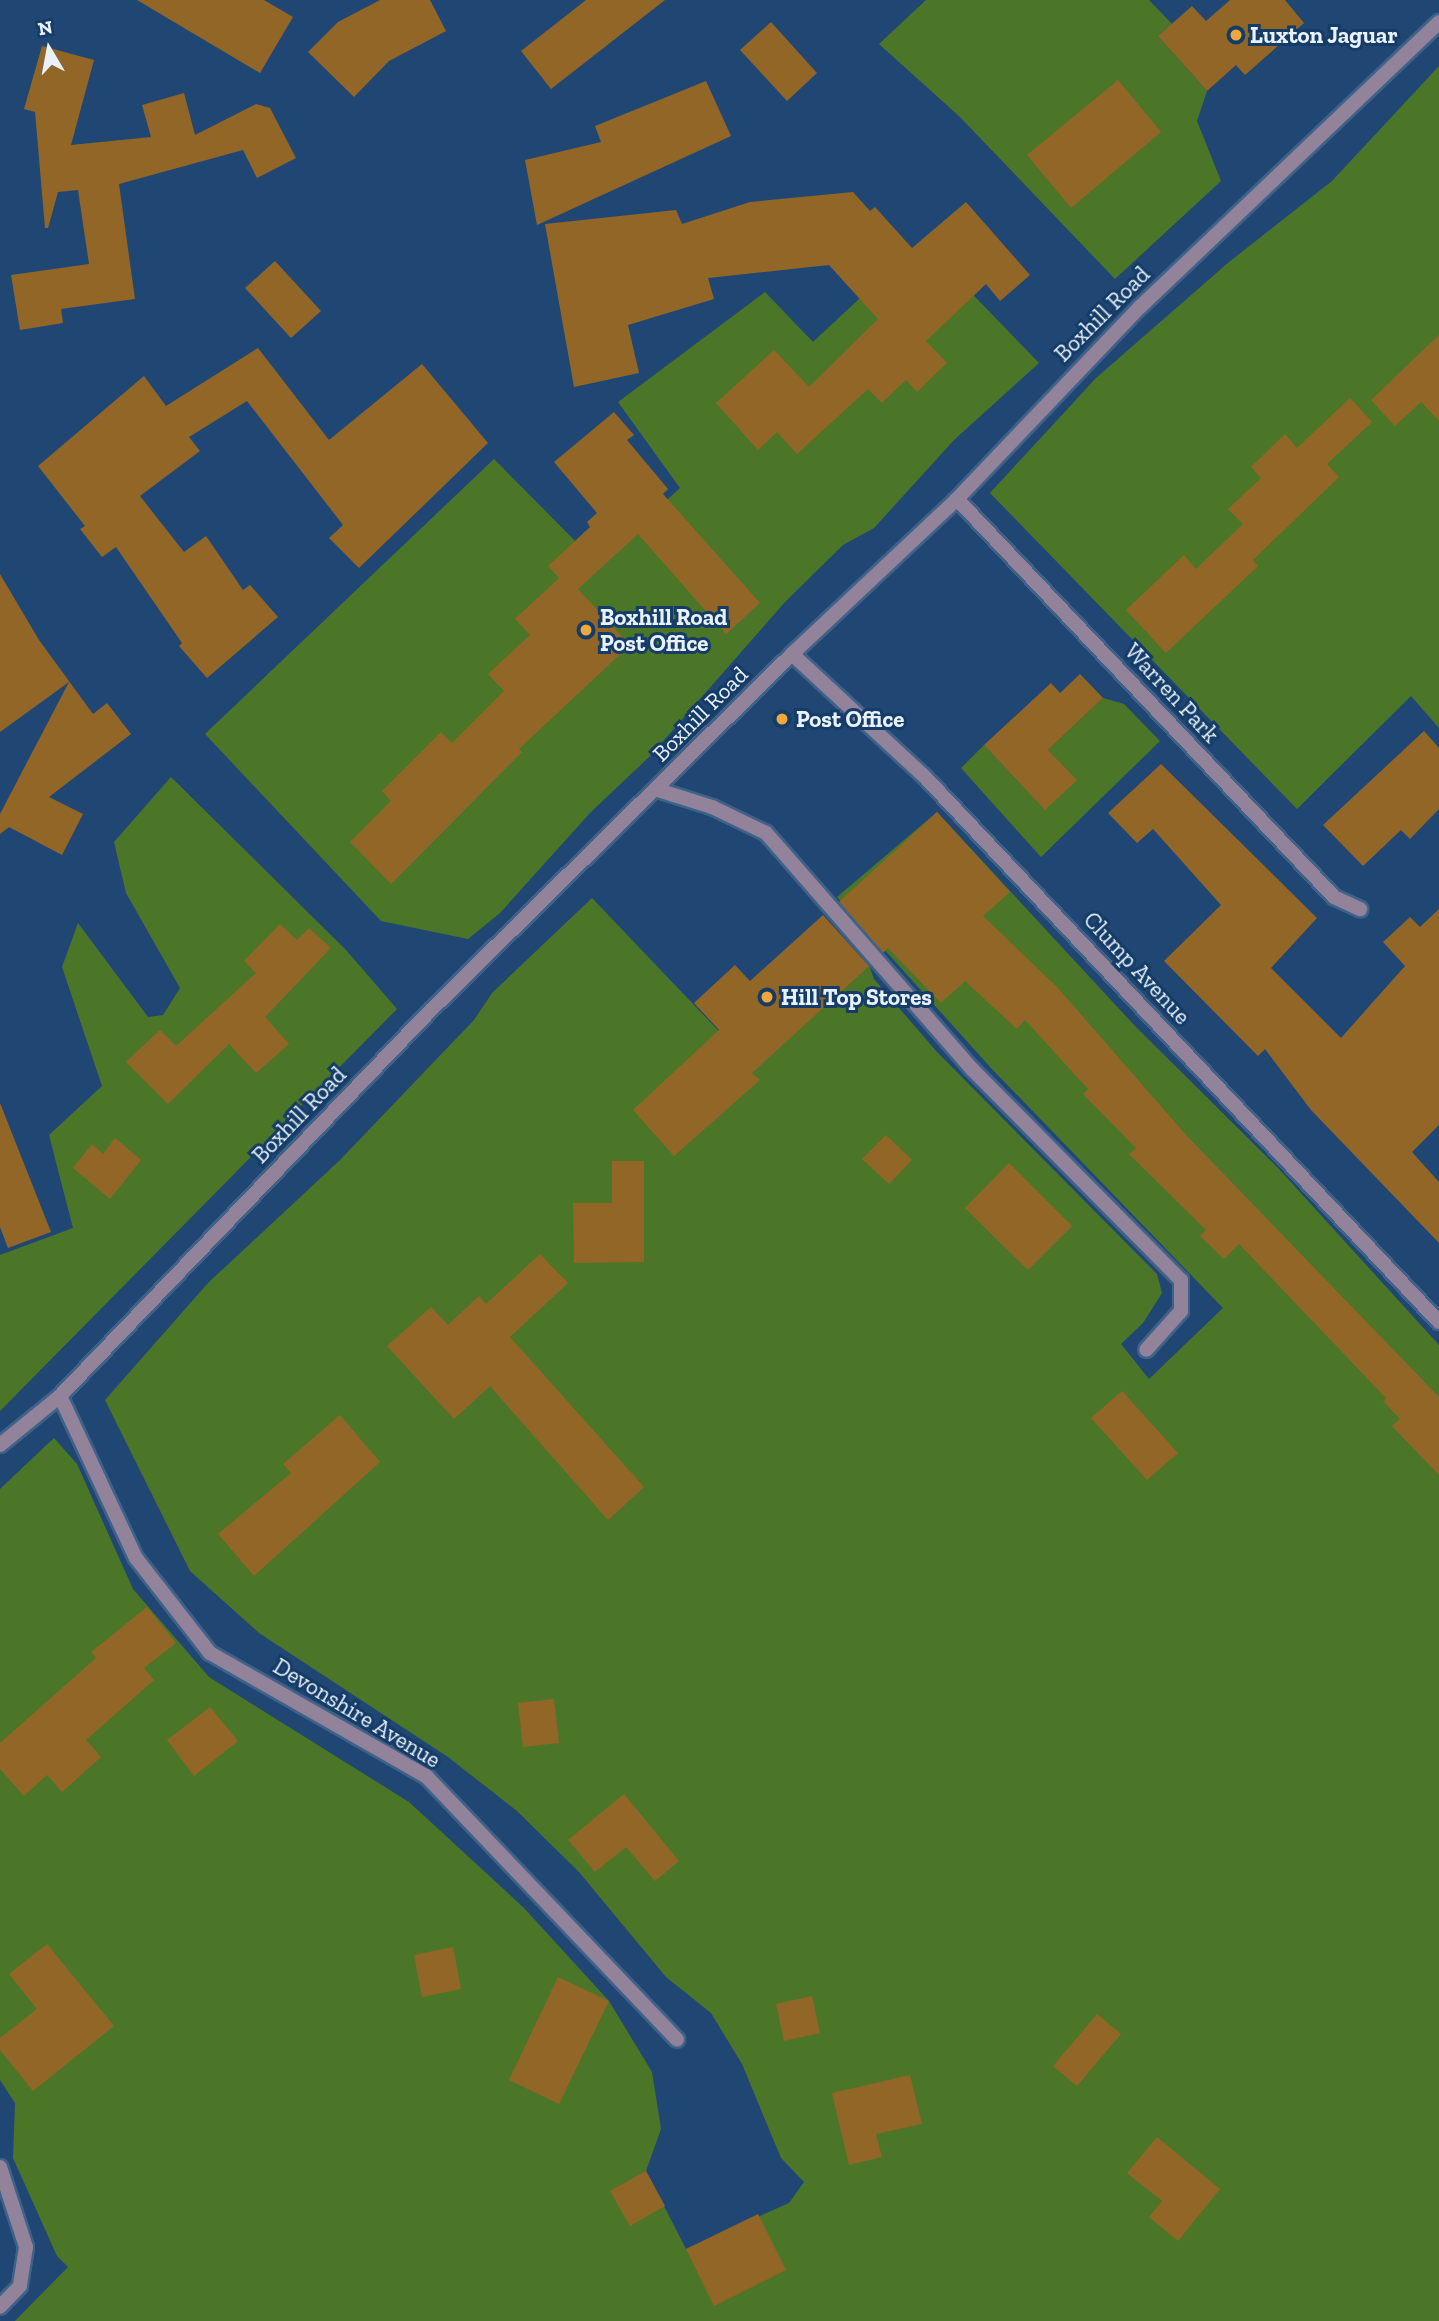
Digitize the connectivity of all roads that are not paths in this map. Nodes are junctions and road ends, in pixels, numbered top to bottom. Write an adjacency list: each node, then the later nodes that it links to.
1 (1439, 22): 2 (street, Boxhill Road)
2 (957, 499): 3 (street, Boxhill Road); 5 (street, Warren Park)
3 (792, 654): 4 (street, Boxhill Road); 6 (street, Clump Avenue)
4 (658, 790): 7 (street); 8 (street, Boxhill Road)
5 (1360, 909)
6 (1439, 1322)
7 (1146, 1350)
8 (60, 1396): 9 (street, Boxhill Road); 10 (street, Devonshire Avenue)
9 (0, 1445)
10 (677, 2040)
11 (0, 2167): 12 (street)
12 (0, 2307)

